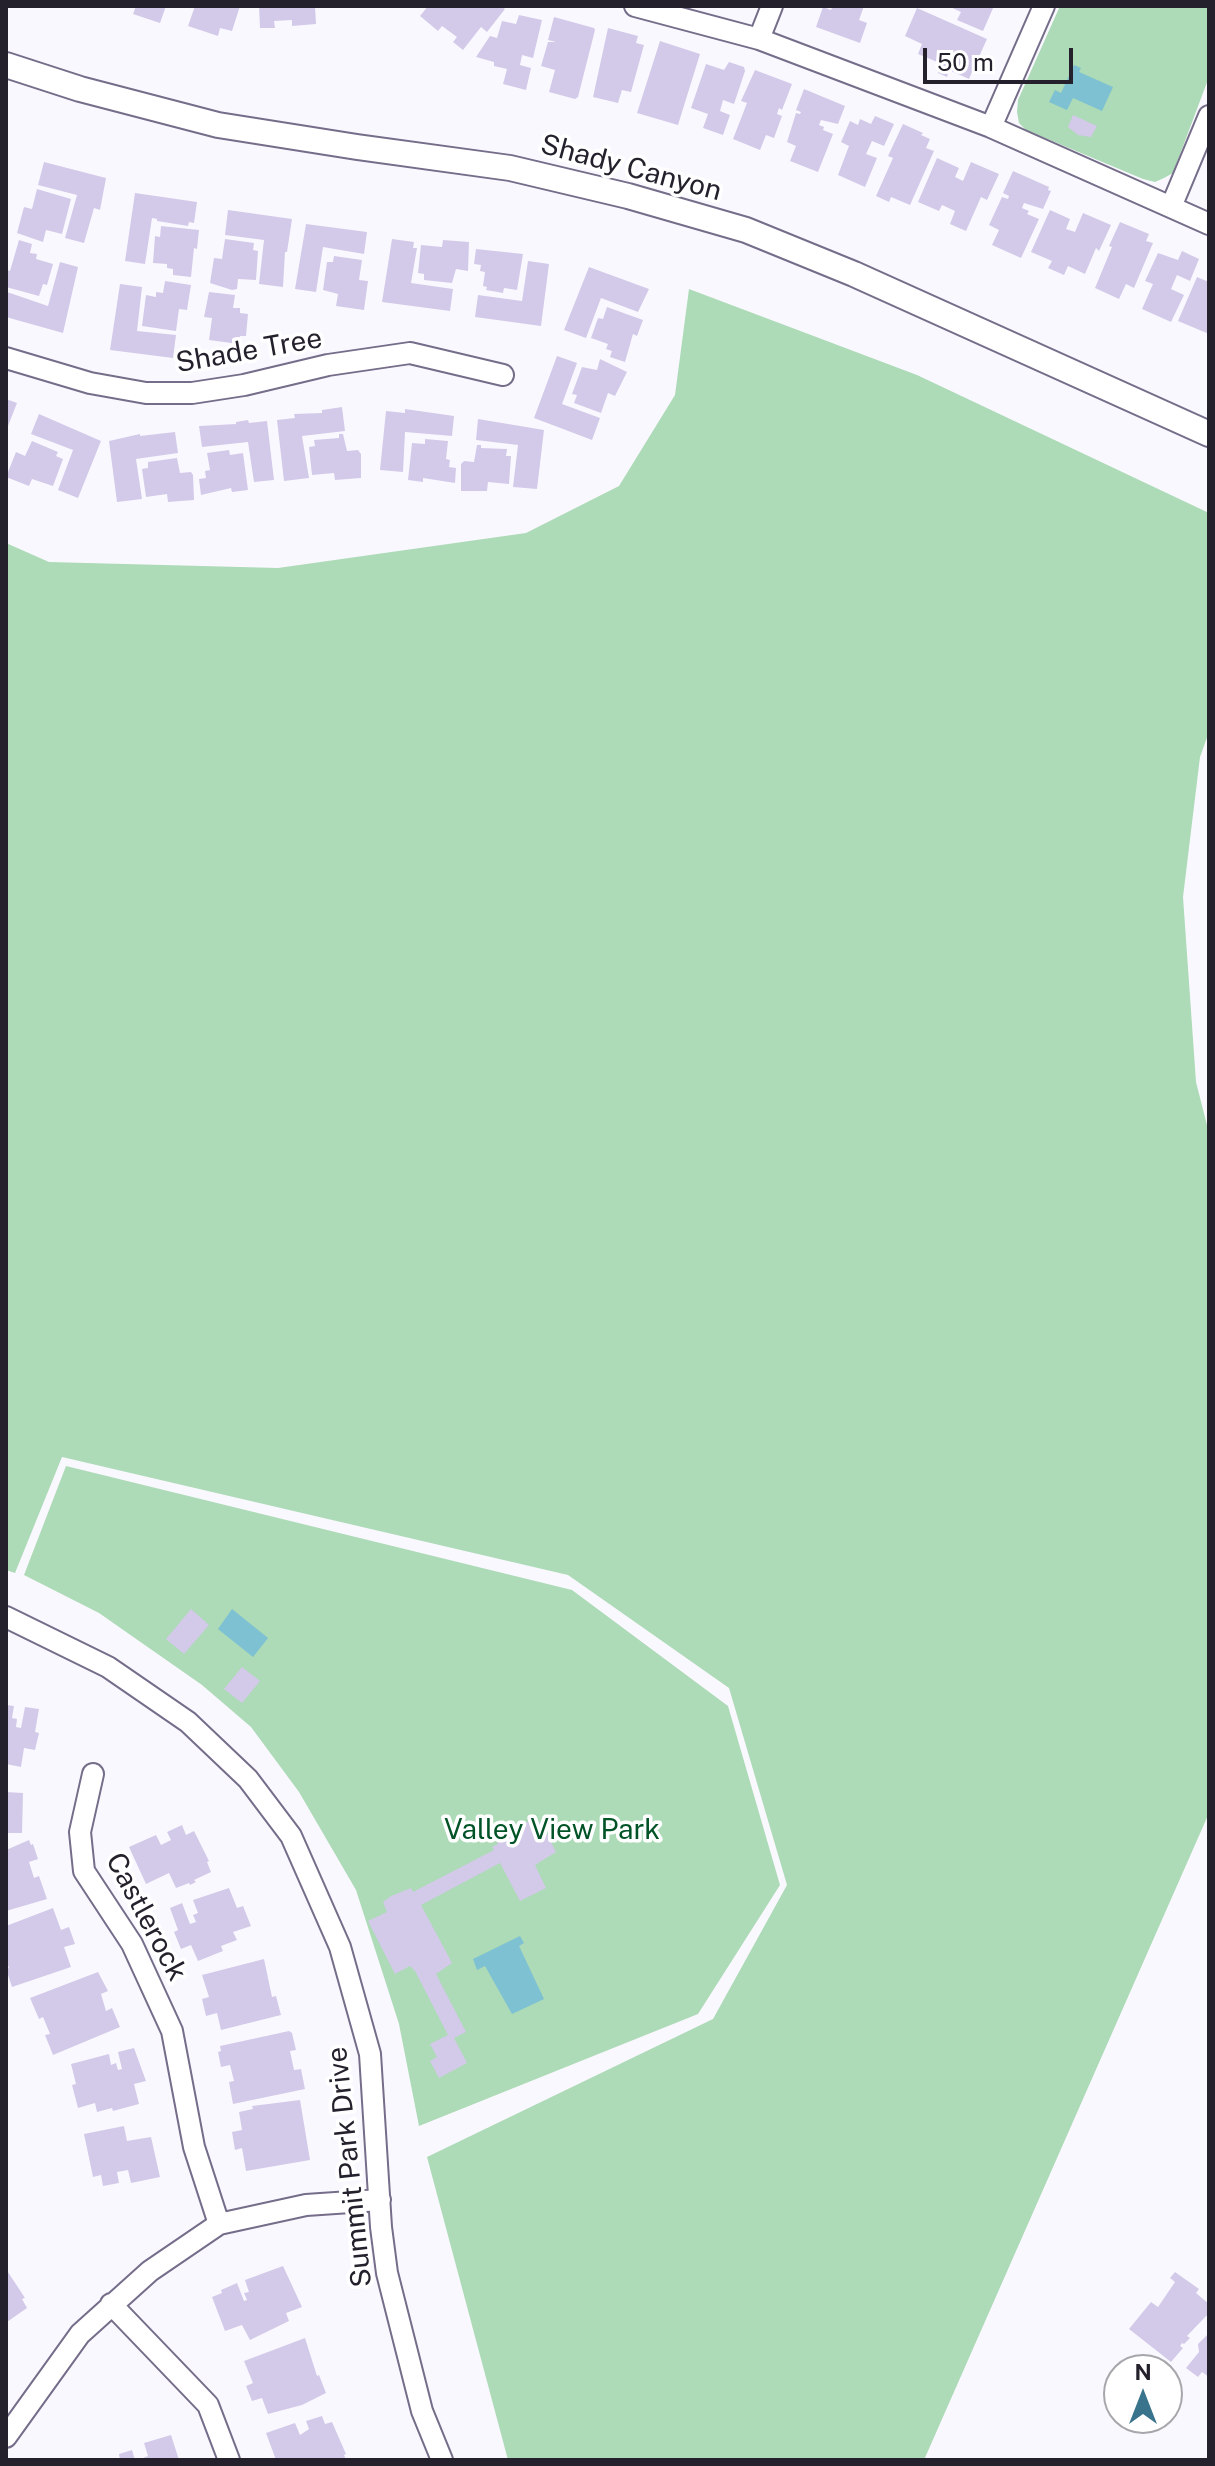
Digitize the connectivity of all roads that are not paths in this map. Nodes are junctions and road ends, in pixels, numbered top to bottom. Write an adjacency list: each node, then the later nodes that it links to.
1 (635, 6): 4 (street)
2 (772, 6): 4 (street)
3 (1044, 6): 7 (street)
4 (759, 39): 7 (street)
5 (8, 70): 12 (main road, Shady Canyon)
6 (1209, 116): 8 (street)
7 (991, 127): 8 (street)
8 (1171, 207): 9 (street)
9 (1209, 224)
10 (6, 358): 11 (street, Shade Tree)
11 (503, 375)
12 (1209, 434)
13 (11, 1621): 15 (street, Summit Park Drive)
14 (93, 1774): 16 (street, Castlerock)
15 (380, 2200): 16 (street); 20 (street, Summit Park Drive)
16 (219, 2224): 17 (street)
17 (111, 2304): 18 (street); 19 (street)
18 (9, 2427)
19 (229, 2460)
20 (442, 2460)

